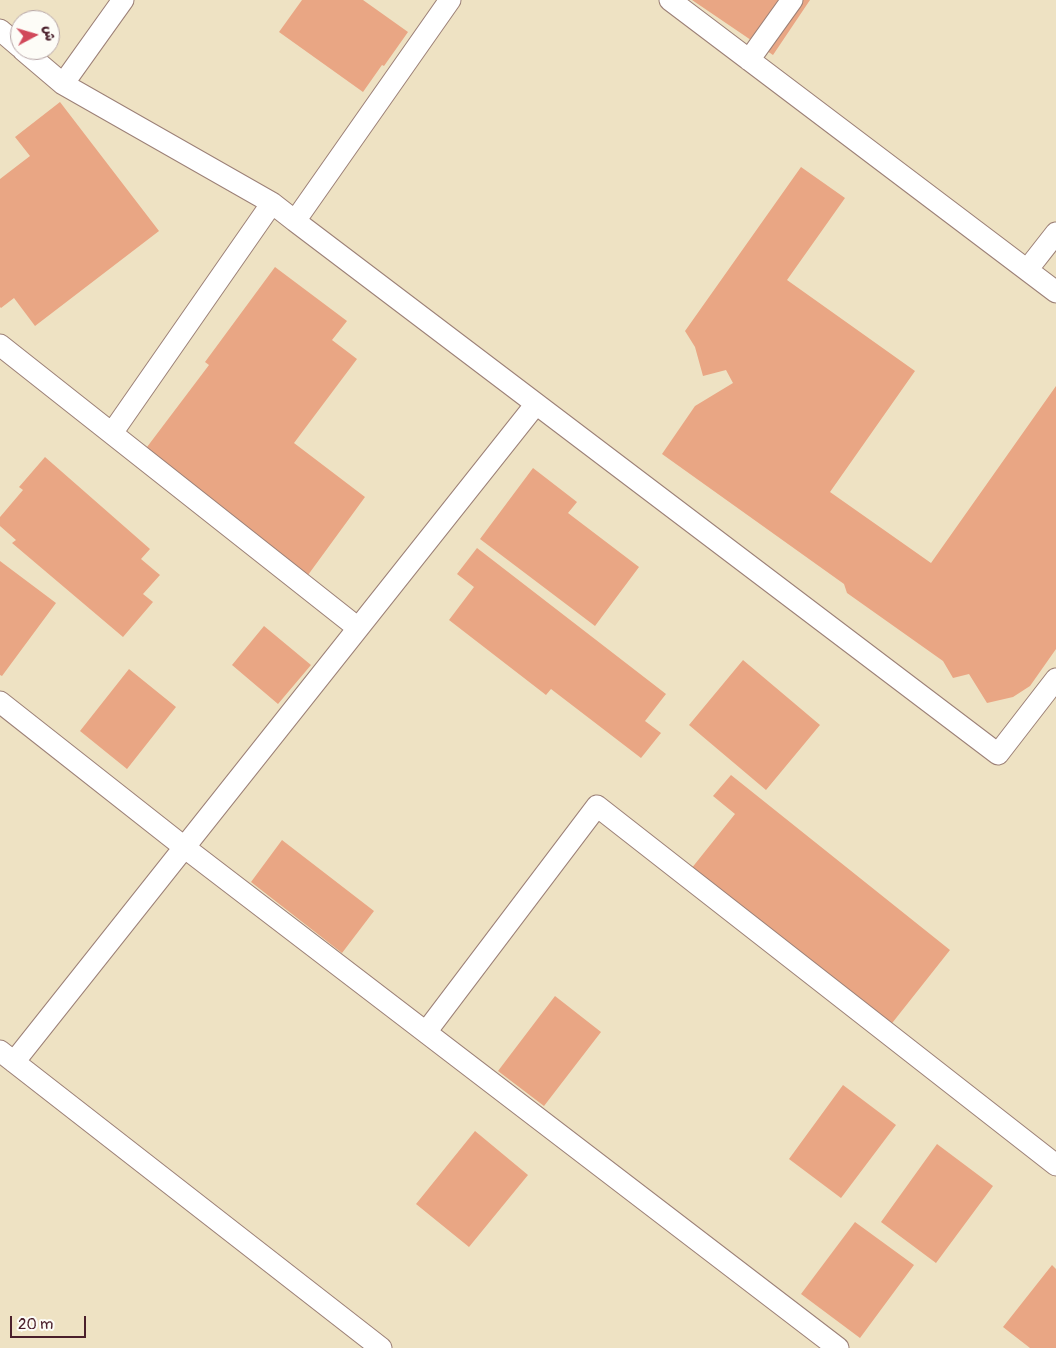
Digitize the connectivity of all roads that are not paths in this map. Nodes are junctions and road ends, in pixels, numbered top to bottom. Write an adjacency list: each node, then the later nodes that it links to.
1 (123, 0): 9 (street)
2 (450, 0): 11 (street)
3 (670, 0): 8 (street)
4 (792, 0): 8 (street)
5 (0, 30): 6 (street)
6 (10, 38)
7 (35, 60): 9 (street)
8 (749, 60): 13 (street)
9 (63, 84): 10 (street)
10 (272, 203): 11 (street); 17 (street)
11 (295, 220): 16 (street)
12 (1056, 233): 13 (street)
13 (1027, 270): 14 (street)
14 (1056, 292)
15 (0, 345): 17 (street)
16 (536, 404): 18 (street); 19 (street)
17 (112, 433): 18 (street)
18 (358, 628): 21 (street)
19 (1056, 679)
20 (0, 702): 21 (street)
21 (184, 847): 22 (street); 23 (street)
22 (426, 1032): 24 (street); 26 (street)
23 (7, 1056): 25 (street)
24 (1056, 1165)
25 (381, 1348)
26 (838, 1348)

